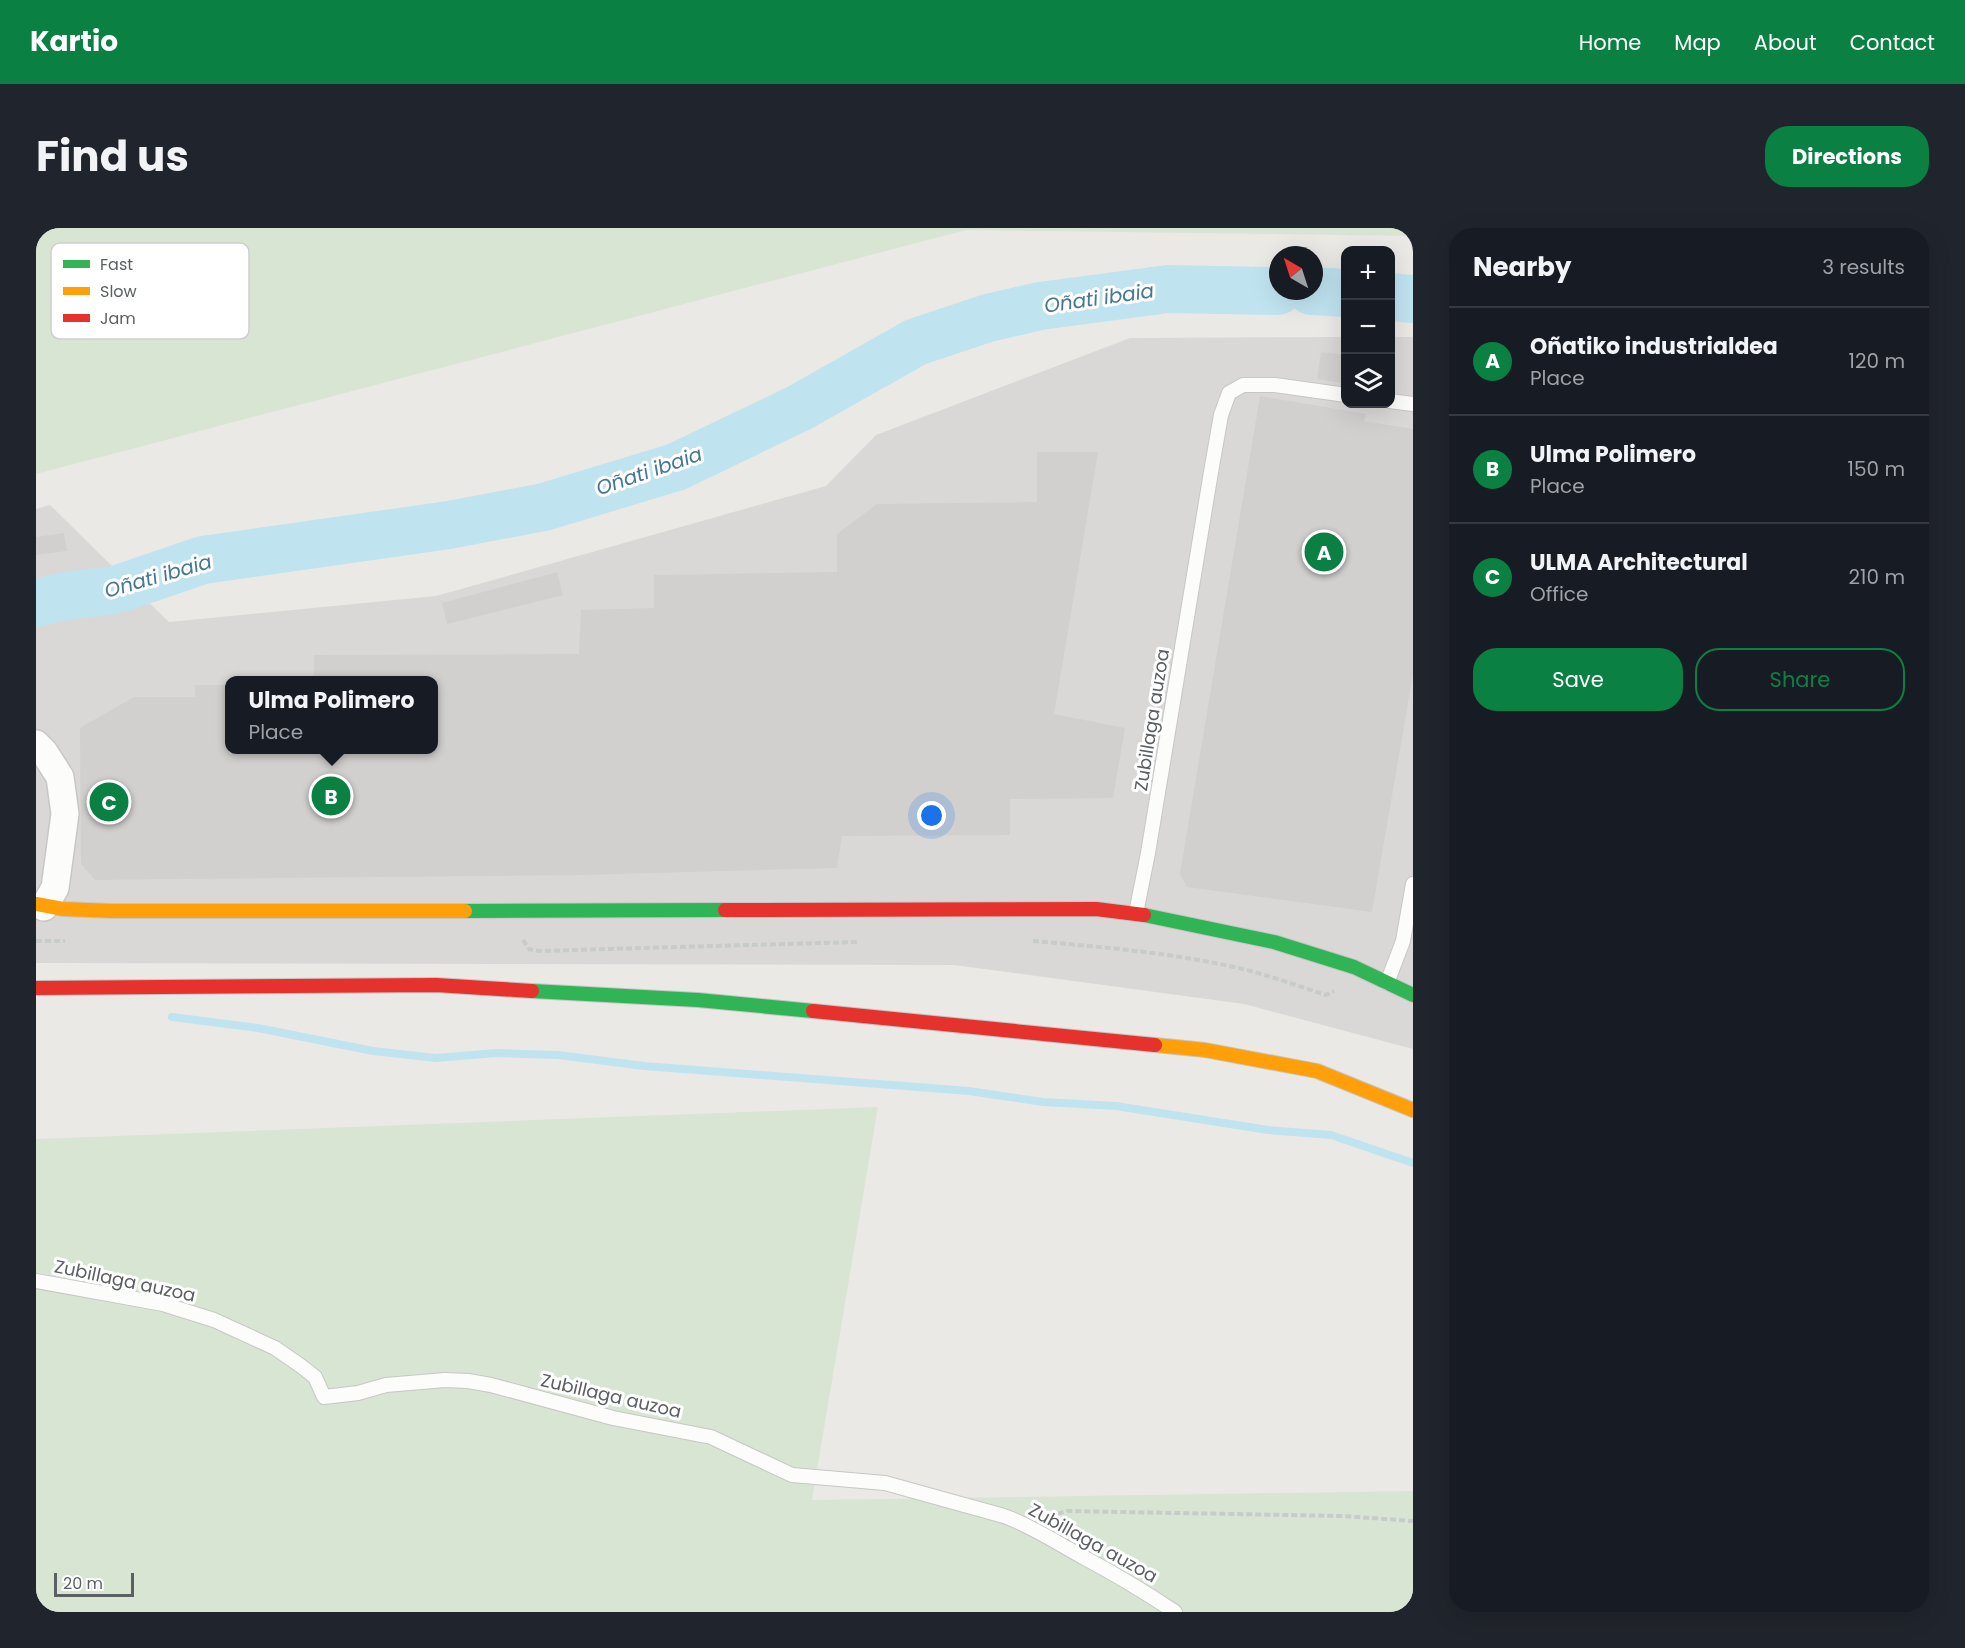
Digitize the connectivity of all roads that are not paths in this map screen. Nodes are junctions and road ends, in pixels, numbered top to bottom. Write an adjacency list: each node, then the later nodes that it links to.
1 (1341, 394): 7 (lane, Zubillaga auzoa)
2 (1395, 402): 3 (lane)
3 (1413, 404)
4 (36, 744): 6 (street)
5 (1413, 884): 8 (lane)
6 (40, 906): 7 (street)
7 (1136, 913): 8 (street)
8 (1387, 983): 10 (street)
9 (36, 988): 11 (street)
10 (1413, 994)
11 (1413, 1110)
12 (36, 1281): 13 (lane, Zubillaga auzoa)
13 (1175, 1612)

